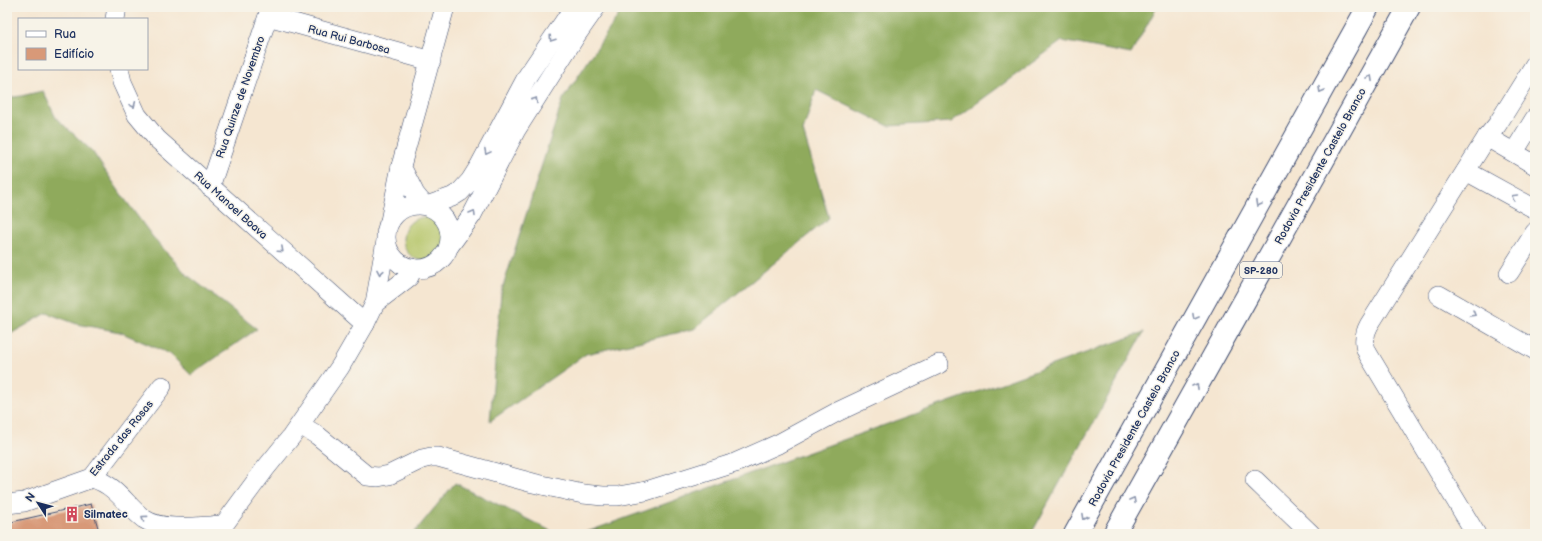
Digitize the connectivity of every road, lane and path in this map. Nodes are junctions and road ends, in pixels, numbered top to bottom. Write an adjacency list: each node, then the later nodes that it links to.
1 (118, 7): 8 (street)
2 (446, 7): 9 (street)
3 (574, 7): 19 (street, one-way to 19)
4 (596, 7): 24 (street, one-way to 4)
5 (1368, 7): 38 (highway, Rodovia Presidente Castelo Branco / SP-280, one-way to 38)
6 (1409, 7): 39 (highway, Rodovia Presidente Castelo Branco / SP-280, one-way to 6)
7 (269, 12): 9 (street, Rua Rui Barbosa); 18 (street, Rua Quinze de Novembro)
8 (115, 18)
9 (431, 61): 16 (street)
10 (1535, 64): 13 (street)
11 (119, 70): 18 (street, Rua Manoel Boava, one-way to 18)
12 (1535, 118): 14 (street)
13 (1487, 137): 14 (street); 17 (street)
14 (1514, 152): 15 (street)
15 (1535, 165)
16 (401, 166): 19 (street); 21 (street)
17 (1466, 171): 20 (street, one-way to 17); 41 (street)
18 (210, 187): 29 (street, Rua Manoel Boava, one-way to 29)
19 (426, 206): 21 (street); 24 (street)
20 (1535, 209)
21 (390, 220): 23 (street)
22 (1535, 232): 26 (street)
23 (386, 241): 25 (street); 28 (street, one-way to 28)
24 (450, 245): 25 (street)
25 (412, 268): 28 (street)
26 (1509, 273)
27 (1439, 295): 30 (street, one-way to 30)
28 (375, 302): 29 (street)
29 (365, 324): 33 (street)
30 (1535, 350)
31 (939, 364): 33 (street)
32 (162, 386): 34 (street, Estrada das Rosas)
33 (300, 425): 37 (street)
34 (92, 478): 36 (street, Estrada das Rosas); 37 (street, one-way to 34)
35 (1255, 480): 40 (street)
36 (7, 504)
37 (220, 530)
38 (1075, 534)
39 (1114, 534)
40 (1311, 534)
41 (1476, 534)

